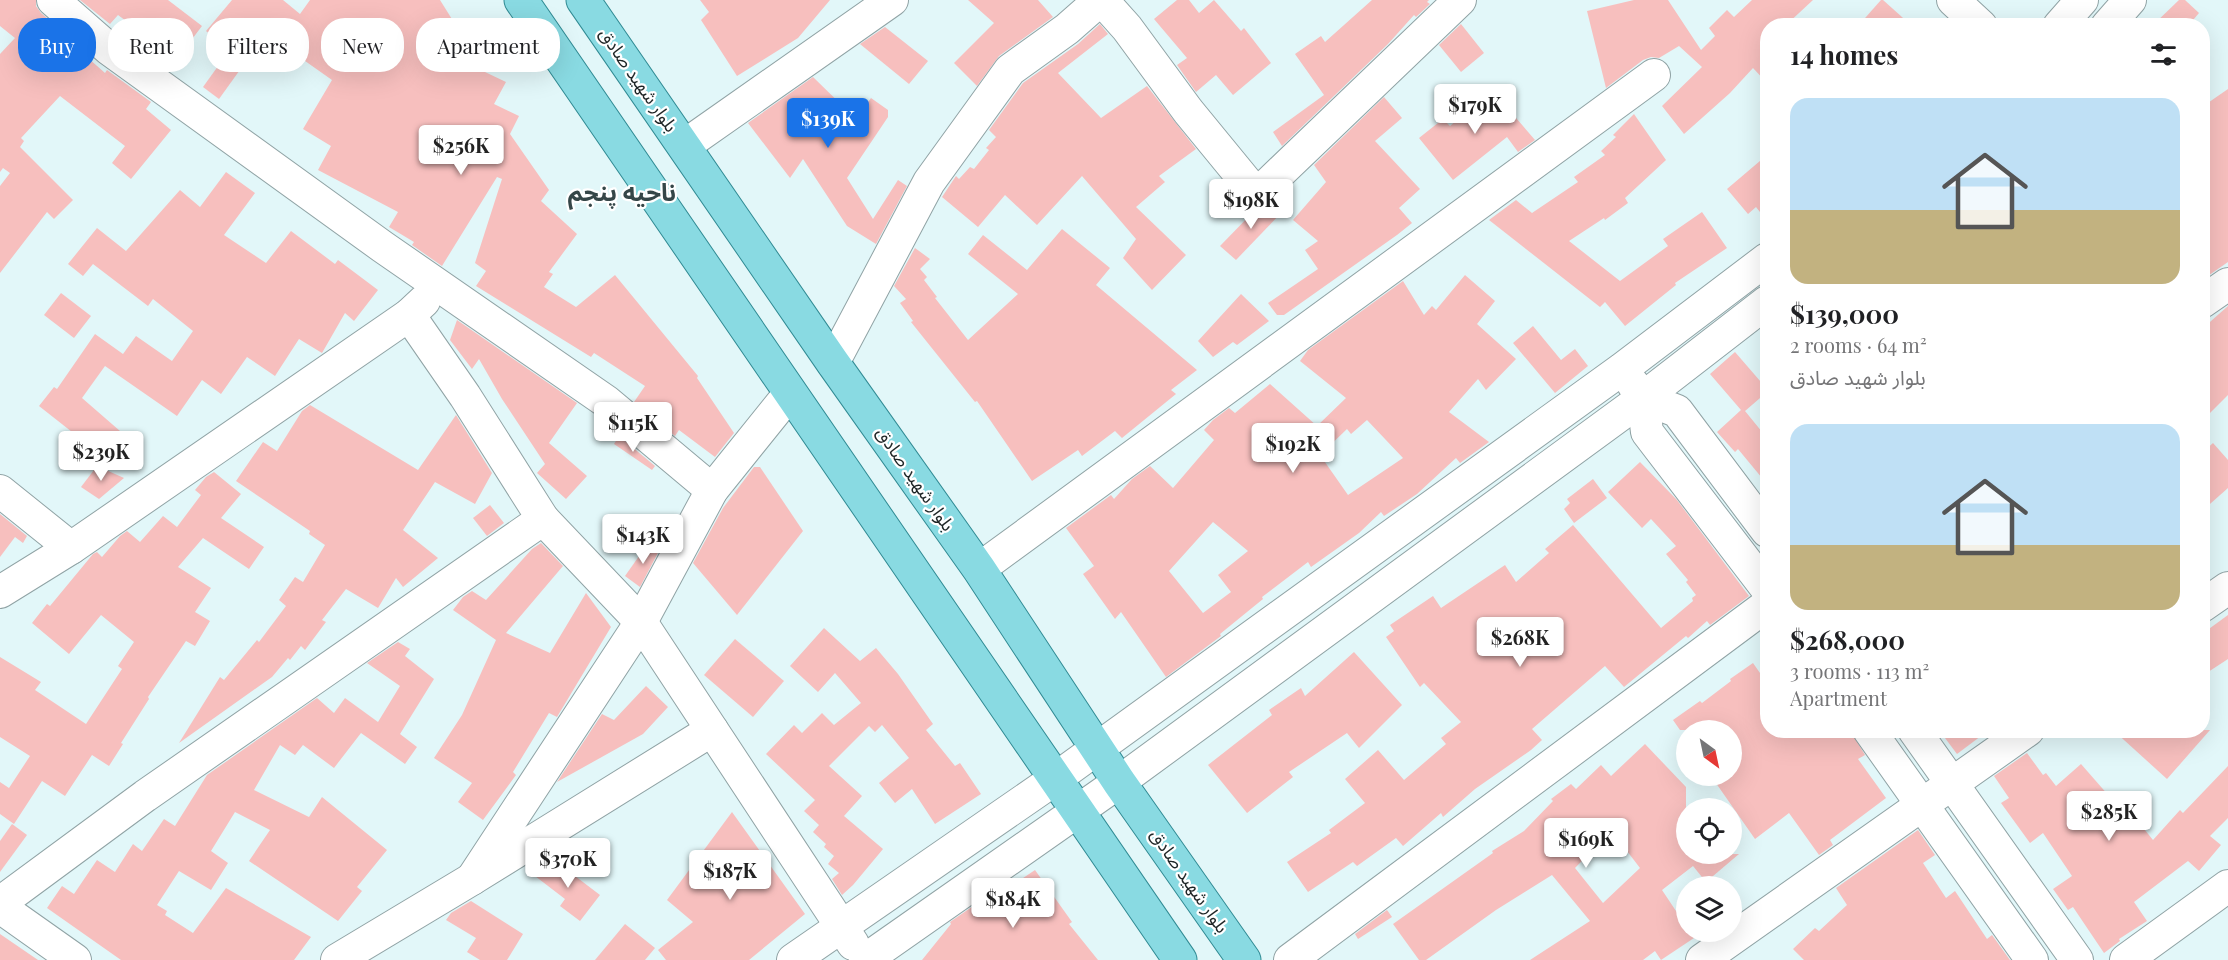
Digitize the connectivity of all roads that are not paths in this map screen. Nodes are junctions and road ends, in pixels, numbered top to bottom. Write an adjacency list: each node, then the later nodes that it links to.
1 (52, 0): 17 (street)
2 (521, 0): 23 (main road)
3 (583, 0): 14 (main road, بلوار شهید صادق)
4 (892, 0): 14 (street)
5 (1101, 0): 6 (street); 21 (street)
6 (1460, 0)
7 (1953, 0): 10 (street)
8 (2082, 0): 11 (street)
9 (2130, 0): 12 (street)
10 (1972, 18)
11 (2066, 18)
12 (2114, 18)
13 (1654, 75): 30 (street)
14 (684, 146): 21 (main road, بلوار شهید صادق)
15 (1760, 264): 22 (street)
16 (2228, 284): 18 (street)
17 (441, 286): 20 (street); 25 (street)
18 (2210, 296)
19 (1760, 307): 24 (street)
20 (409, 315): 27 (street); 29 (street)
21 (833, 363): 30 (main road, بلوار شهید صادق)
22 (1622, 369): 24 (street); 41 (street)
23 (790, 393): 25 (street); 42 (main road)
24 (1643, 398): 28 (street); 31 (street); 43 (street)
25 (712, 490): 36 (street)
26 (0, 491): 29 (street)
27 (543, 519): 36 (street); 49 (street)
28 (1760, 522)
29 (71, 548): 33 (street)
30 (979, 569): 41 (main road, بلوار شهید صادق)
31 (1760, 580)
32 (2228, 588): 34 (street)
33 (0, 592)
34 (2210, 600)
35 (1760, 610): 57 (street)
36 (641, 622): 37 (street); 47 (street)
37 (712, 730): 47 (street); 50 (street)
38 (1875, 738): 45 (street)
39 (1920, 738): 44 (street)
40 (2017, 738): 44 (street)
41 (1097, 748): 42 (street); 43 (main road, بلوار شهید صادق)
42 (1055, 779): 46 (main road); 50 (street)
43 (1119, 782): 46 (street); 56 (main road, بلوار شهید صادق)
44 (1953, 784): 45 (street); 60 (street)
45 (1923, 805): 58 (street); 59 (street)
46 (1077, 812): 54 (street); 55 (main road)
47 (472, 879): 52 (street)
48 (2228, 886): 61 (street)
49 (0, 905): 51 (street)
50 (841, 926): 53 (street); 54 (street)
51 (75, 960)
52 (337, 960)
53 (794, 960)
54 (864, 960)
55 (1180, 960)
56 (1244, 960)
57 (1290, 960)
58 (1702, 960)
59 (2032, 960)
60 (2077, 960)
61 (2126, 960)

